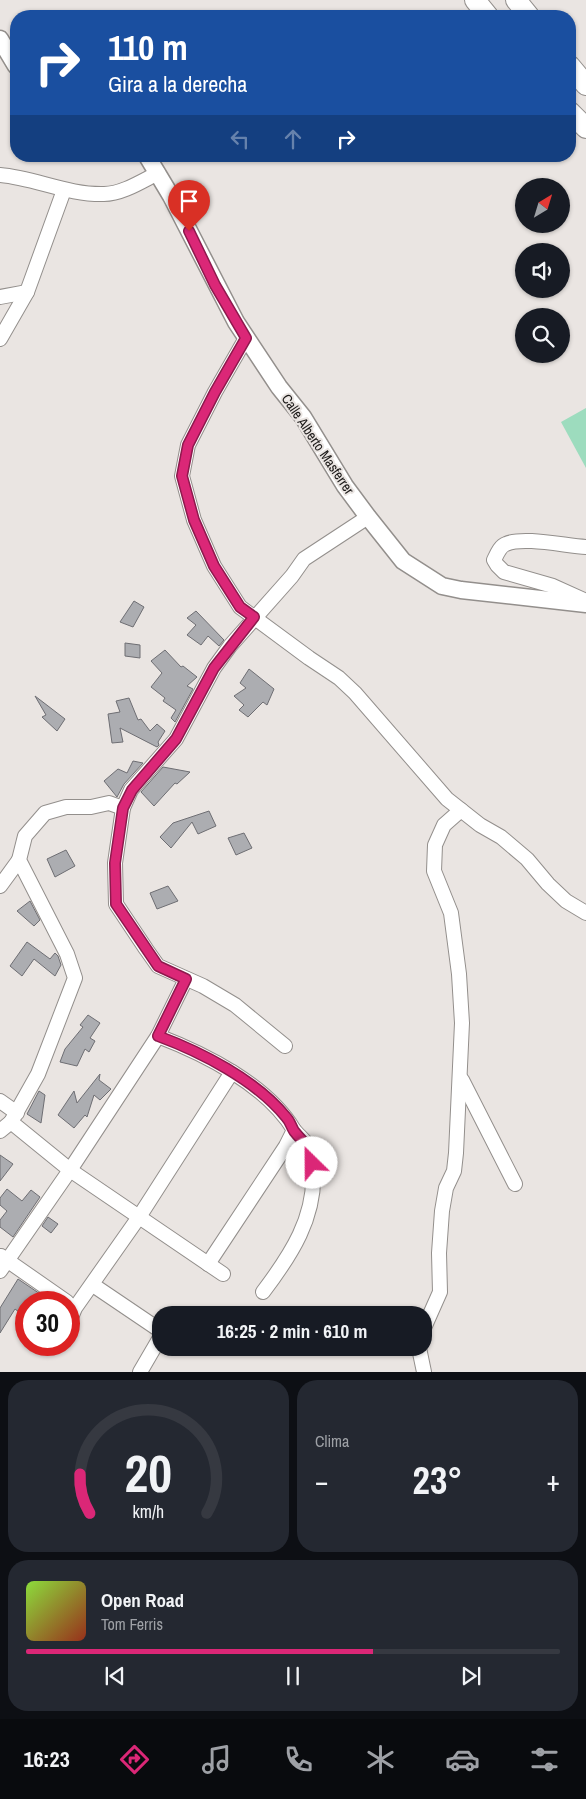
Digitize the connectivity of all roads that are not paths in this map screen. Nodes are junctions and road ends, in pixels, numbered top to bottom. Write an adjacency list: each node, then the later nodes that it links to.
1 (475, 0): 3 (highway)
2 (516, 0): 4 (highway)
3 (483, 10)
4 (525, 10)
5 (0, 39): 6 (main road)
6 (10, 56)
7 (576, 73): 8 (highway)
8 (586, 85)
9 (576, 118): 10 (highway)
10 (586, 128)
11 (151, 162): 12 (main road, Calle Alberto Masferrer)
12 (158, 173): 14 (street); 17 (main road, Calle Alberto Masferrer)
13 (0, 175): 14 (street)
14 (64, 190): 15 (street)
15 (27, 292): 16 (street); 18 (street)
16 (0, 297)
17 (246, 338): 19 (main road, Calle Alberto Masferrer); 22 (street)
18 (0, 340)
19 (368, 517): 21 (main road, Calle Alberto Masferrer); 22 (street)
20 (586, 547): 21 (street)
21 (586, 603)
22 (254, 617): 23 (street); 24 (street)
23 (123, 808): 25 (street); 28 (street)
24 (461, 810): 27 (street); 32 (street)
25 (19, 860): 26 (street); 34 (street)
26 (0, 886)
27 (586, 913)
28 (186, 979): 29 (street); 30 (street)
29 (158, 1036): 31 (street); 36 (street)
30 (285, 1046)
31 (232, 1072): 35 (street); 38 (street)
32 (461, 1077): 37 (street); 46 (street)
33 (0, 1101): 34 (street)
34 (9, 1122): 36 (street)
35 (294, 1130): 40 (street); 44 (street)
36 (70, 1170): 38 (street); 39 (street)
37 (515, 1184)
38 (139, 1217): 40 (street); 42 (street)
39 (2, 1262): 43 (street)
40 (208, 1264): 41 (street)
41 (223, 1274)
42 (93, 1285): 45 (street); 47 (street)
43 (48, 1291)
44 (263, 1292)
45 (80, 1296)
46 (432, 1310)
47 (152, 1325)
48 (152, 1351): 50 (street)
49 (421, 1356): 51 (street)
50 (140, 1372)
51 (424, 1372)

